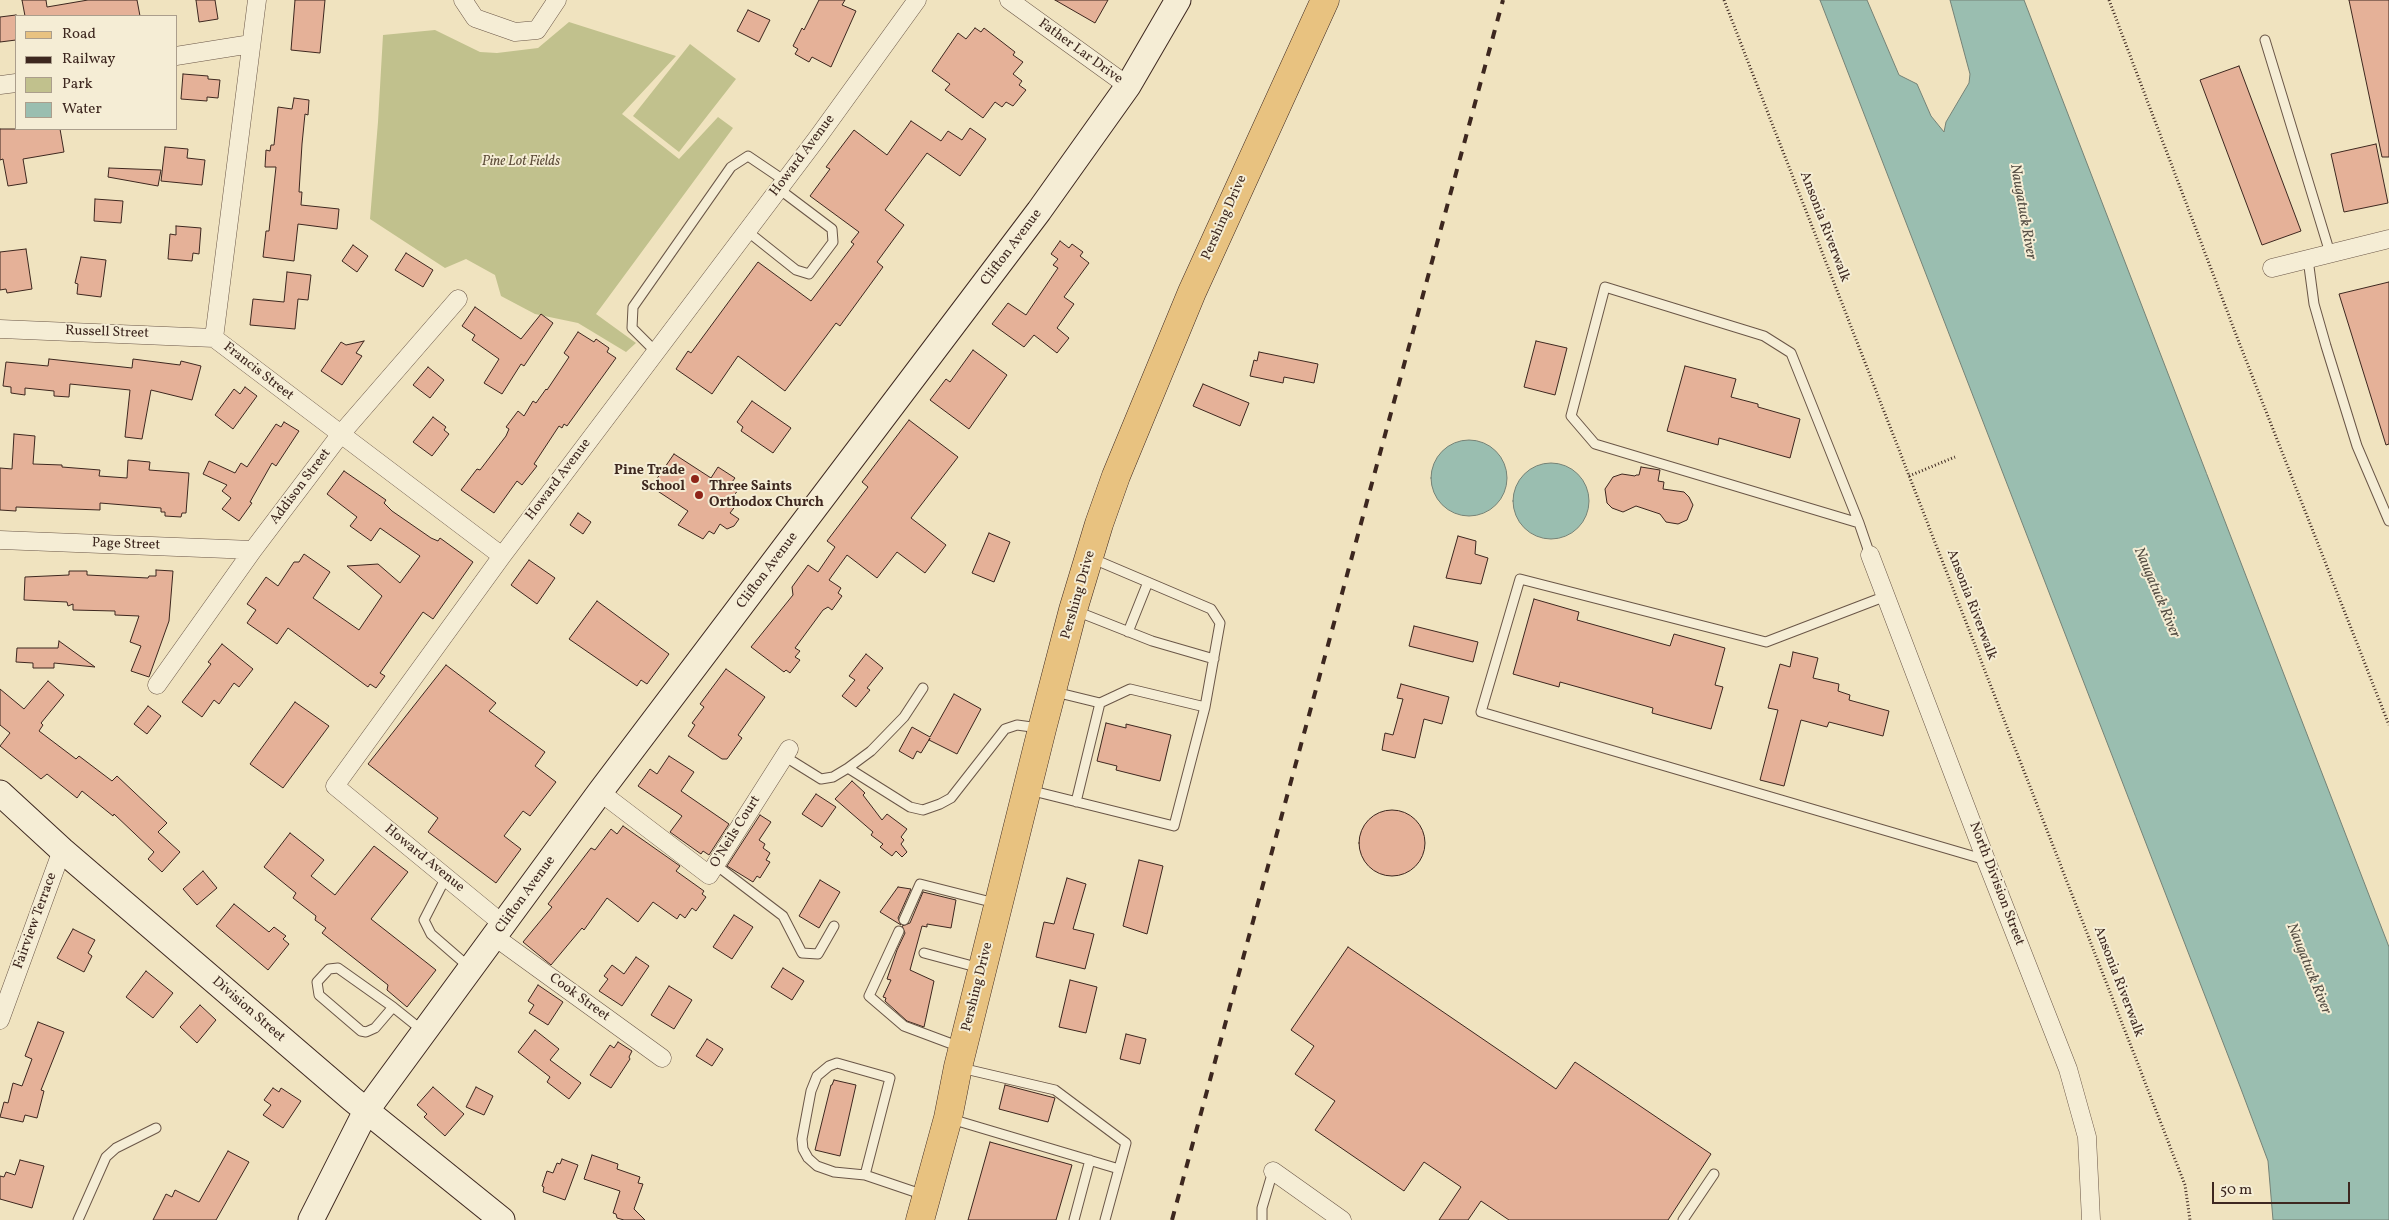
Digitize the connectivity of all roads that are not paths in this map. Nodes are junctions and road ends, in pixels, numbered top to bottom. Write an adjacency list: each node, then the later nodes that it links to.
1 (257, 0): 9 (street, Francis Street)
2 (462, 0): 3 (street)
3 (557, 0)
4 (917, 0): 14 (street, Howard Avenue)
5 (1009, 0): 13 (street, Father Lar Drive)
6 (1178, 0): 13 (main road, Clifton Avenue)
7 (1325, 0): 31 (main road, Pershing Drive)
8 (2265, 40): 17 (lane)
9 (250, 44): 10 (street); 22 (street, Francis Street)
10 (178, 56)
11 (15, 83): 12 (street)
12 (0, 86)
13 (1128, 86): 46 (main road, Clifton Avenue)
14 (782, 185): 15 (street, Howard Avenue); 15 (lane); 23 (lane)
15 (747, 230): 23 (street, Howard Avenue)
16 (2389, 238): 17 (street)
17 (2330, 253): 18 (street)
18 (2308, 259): 19 (street); 25 (lane)
19 (2272, 268)
20 (458, 300): 24 (street, Addison Street)
21 (0, 329): 22 (street, Russell Street)
22 (214, 338): 24 (street, Francis Street)
23 (655, 351): 30 (street, Howard Avenue)
24 (340, 435): 28 (street, Addison Street); 30 (street, Francis Street)
25 (2389, 521)
26 (1859, 523): 26 (lane); 29 (lane)
27 (0, 540): 28 (street, Page Street)
28 (253, 550): 37 (street, Addison Street)
29 (1870, 555): 33 (street, North Division Street)
30 (502, 556): 52 (street, Howard Avenue)
31 (1089, 557): 32 (lane); 34 (main road, Pershing Drive)
32 (1148, 582): 35 (lane); 36 (lane)
33 (1886, 596): 50 (street, North Division Street); 50 (lane)
34 (1073, 610): 35 (lane); 39 (main road, Pershing Drive)
35 (1128, 632): 36 (lane)
36 (1214, 659): 41 (lane)
37 (157, 685)
38 (923, 688): 44 (lane)
39 (1054, 691): 40 (lane); 42 (main road, Pershing Drive)
40 (1100, 703): 41 (lane); 48 (lane)
41 (1205, 707): 48 (lane)
42 (1042, 729): 44 (lane); 45 (main road, Pershing Drive)
43 (786, 752): 44 (lane); 51 (street, O'Neils Court)
44 (848, 768)
45 (1027, 790): 48 (lane); 53 (main road, Pershing Drive)
46 (600, 792): 51 (street, O'Neils Court); 56 (main road, Clifton Avenue)
47 (0, 793): 49 (main road, Division Street)
48 (1076, 802)
49 (62, 850): 62 (street, Fairview Terrace); 66 (main road, Division Street)
50 (1986, 860): 83 (street, North Division Street)
51 (716, 865): 55 (lane)
52 (446, 877): 56 (street, Howard Avenue); 59 (lane)
53 (998, 904): 54 (lane); 60 (main road, Pershing Drive)
54 (904, 920)
55 (834, 926)
56 (500, 931): 59 (main road, Clifton Avenue); 65 (street, Cook Street)
57 (899, 931): 64 (lane)
58 (924, 953): 60 (lane)
59 (472, 969): 63 (main road, Clifton Avenue)
60 (982, 969): 64 (main road, Pershing Drive)
61 (392, 1007): 61 (lane); 63 (lane)
62 (0, 1020)
63 (424, 1031): 66 (main road, Clifton Avenue)
64 (961, 1057): 67 (main road, Pershing Drive); 70 (lane)
65 (662, 1058)
66 (366, 1111): 76 (main road, Clifton Avenue); 77 (main road, Division Street)
67 (948, 1118): 69 (lane); 74 (main road, Pershing Drive)
68 (156, 1128): 75 (lane)
69 (1090, 1160): 70 (lane); 78 (lane)
70 (1119, 1169): 79 (lane)
71 (1273, 1171): 80 (lane); 81 (street)
72 (1714, 1174): 82 (lane)
73 (865, 1176): 73 (lane); 74 (lane)
74 (923, 1208)
75 (78, 1220)
76 (311, 1220)
77 (502, 1220)
78 (1074, 1220)
79 (1105, 1220)
80 (1262, 1220)
81 (1342, 1220)
82 (1682, 1220)
83 (2090, 1220)

